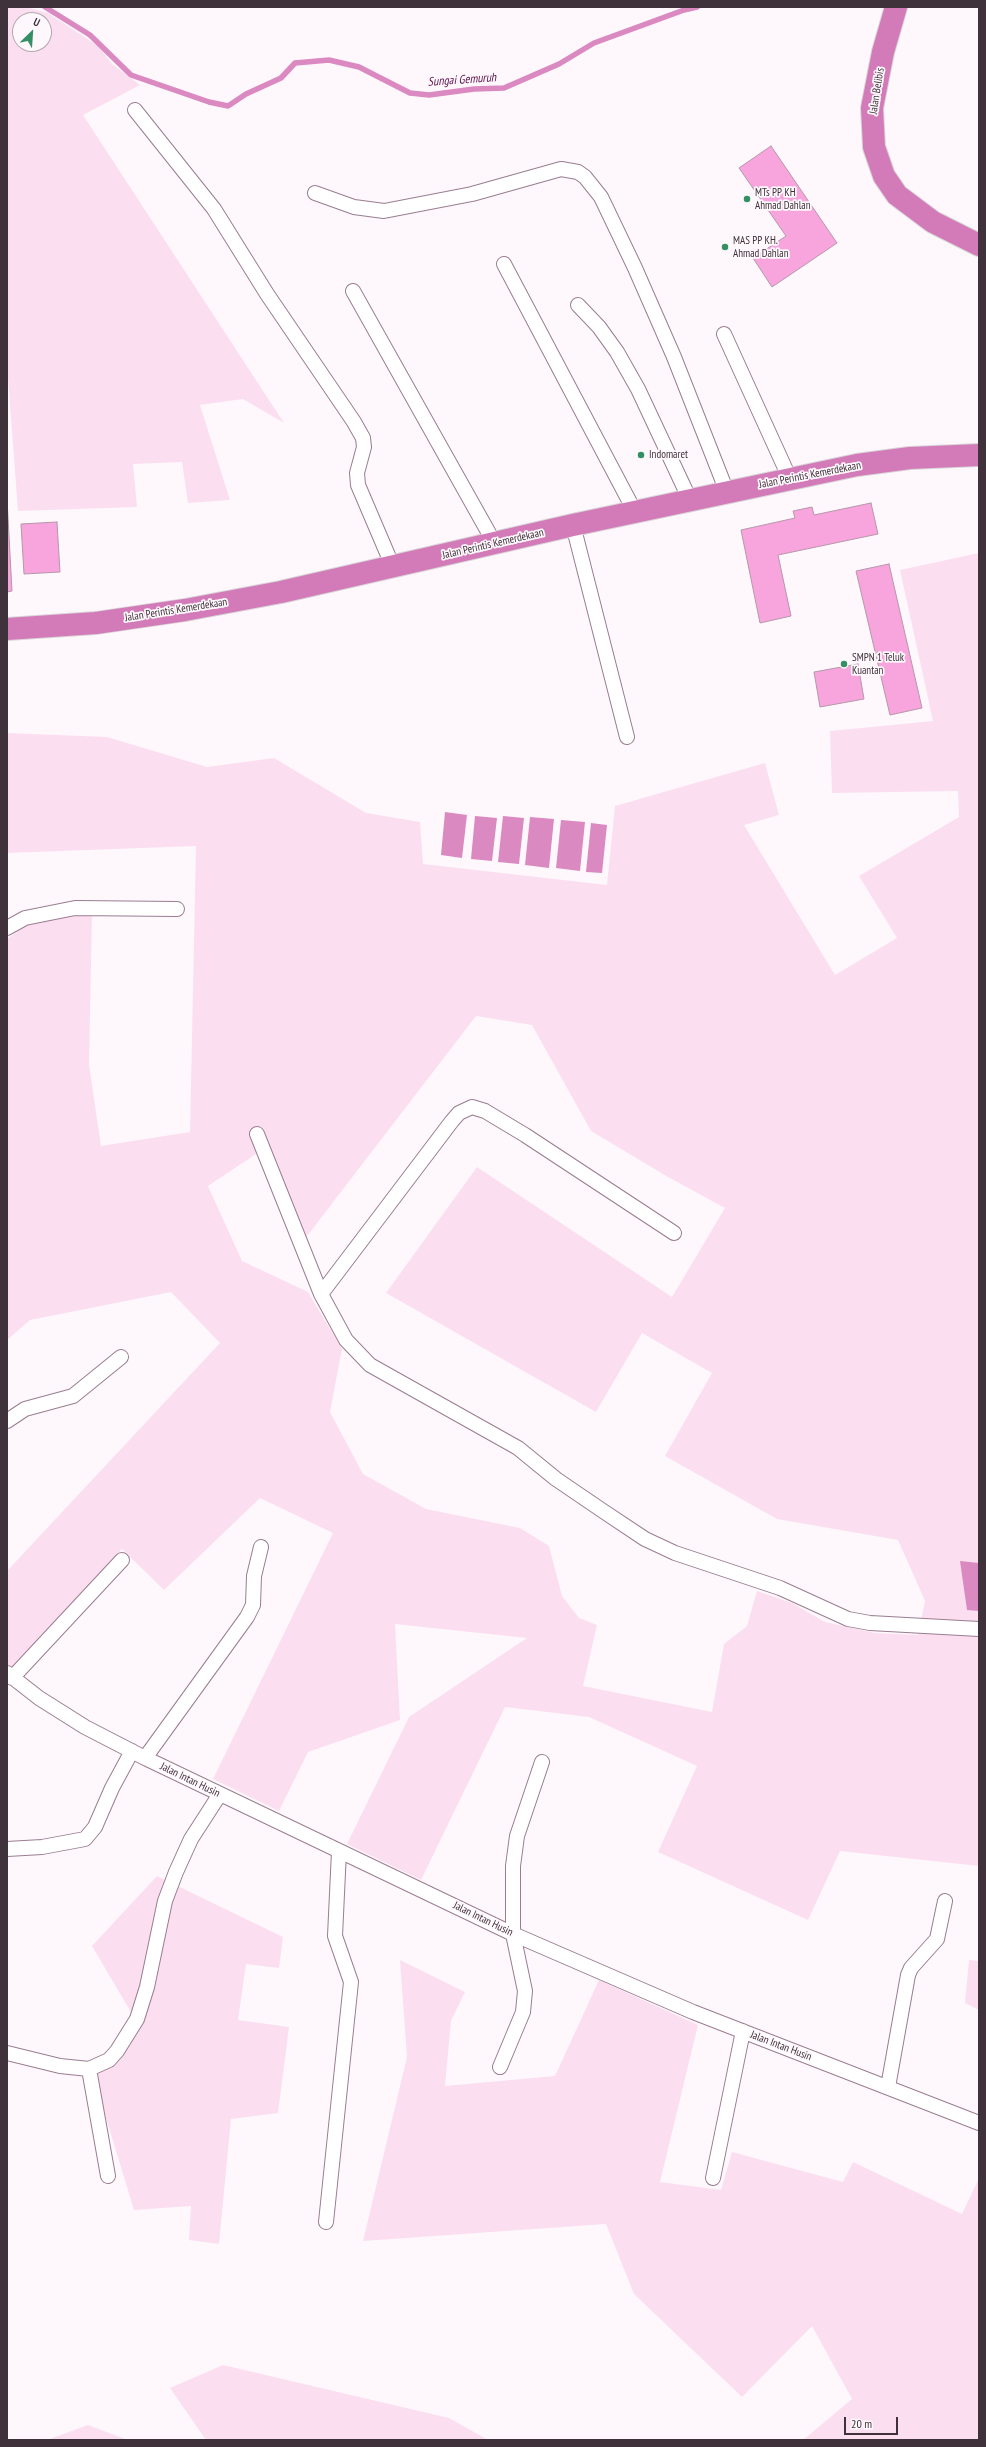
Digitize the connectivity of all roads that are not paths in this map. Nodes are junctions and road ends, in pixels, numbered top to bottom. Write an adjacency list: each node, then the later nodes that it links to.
1 (896, 7): 4 (highway, Jalan Belibis)
2 (135, 110): 16 (street)
3 (315, 193): 11 (street)
4 (979, 245)
5 (504, 264): 13 (street)
6 (353, 291): 15 (street)
7 (578, 305): 12 (street)
8 (724, 334): 10 (street)
9 (979, 455): 10 (highway, Jalan Perintis Kemerdekaan)
10 (790, 479): 11 (highway, Jalan Perintis Kemerdekaan)
11 (727, 492): 12 (highway, Jalan Perintis Kemerdekaan)
12 (690, 500): 13 (highway, Jalan Perintis Kemerdekaan)
13 (635, 512): 14 (highway, Jalan Perintis Kemerdekaan)
14 (574, 525): 15 (highway, Jalan Perintis Kemerdekaan); 18 (street)
15 (496, 544): 16 (highway, Jalan Perintis Kemerdekaan)
16 (393, 567): 17 (highway, Jalan Perintis Kemerdekaan)
17 (7, 629)
18 (627, 737)
19 (177, 909): 20 (street)
20 (7, 928)
21 (258, 1134): 23 (street)
22 (674, 1232): 23 (street)
23 (321, 1294): 28 (street)
24 (121, 1358): 25 (street)
25 (7, 1421)
26 (261, 1547): 31 (street)
27 (122, 1560): 29 (street)
28 (979, 1630)
29 (10, 1676): 30 (street, Jalan Intan Husin)
30 (132, 1751): 31 (street, Jalan Intan Husin); 34 (street)
31 (145, 1758): 33 (street, Jalan Intan Husin)
32 (542, 1762): 37 (street)
33 (220, 1794): 35 (street, Jalan Intan Husin); 41 (street)
34 (7, 1850)
35 (339, 1851): 37 (street, Jalan Intan Husin); 46 (street)
36 (945, 1901): 42 (street)
37 (513, 1934): 38 (street, Jalan Intan Husin); 40 (street)
38 (743, 2032): 42 (street, Jalan Intan Husin); 45 (street)
39 (7, 2053): 41 (street)
40 (500, 2067)
41 (88, 2069): 44 (street)
42 (888, 2087): 43 (street, Jalan Intan Husin)
43 (979, 2123)
44 (108, 2176)
45 (713, 2178)
46 (326, 2222)

